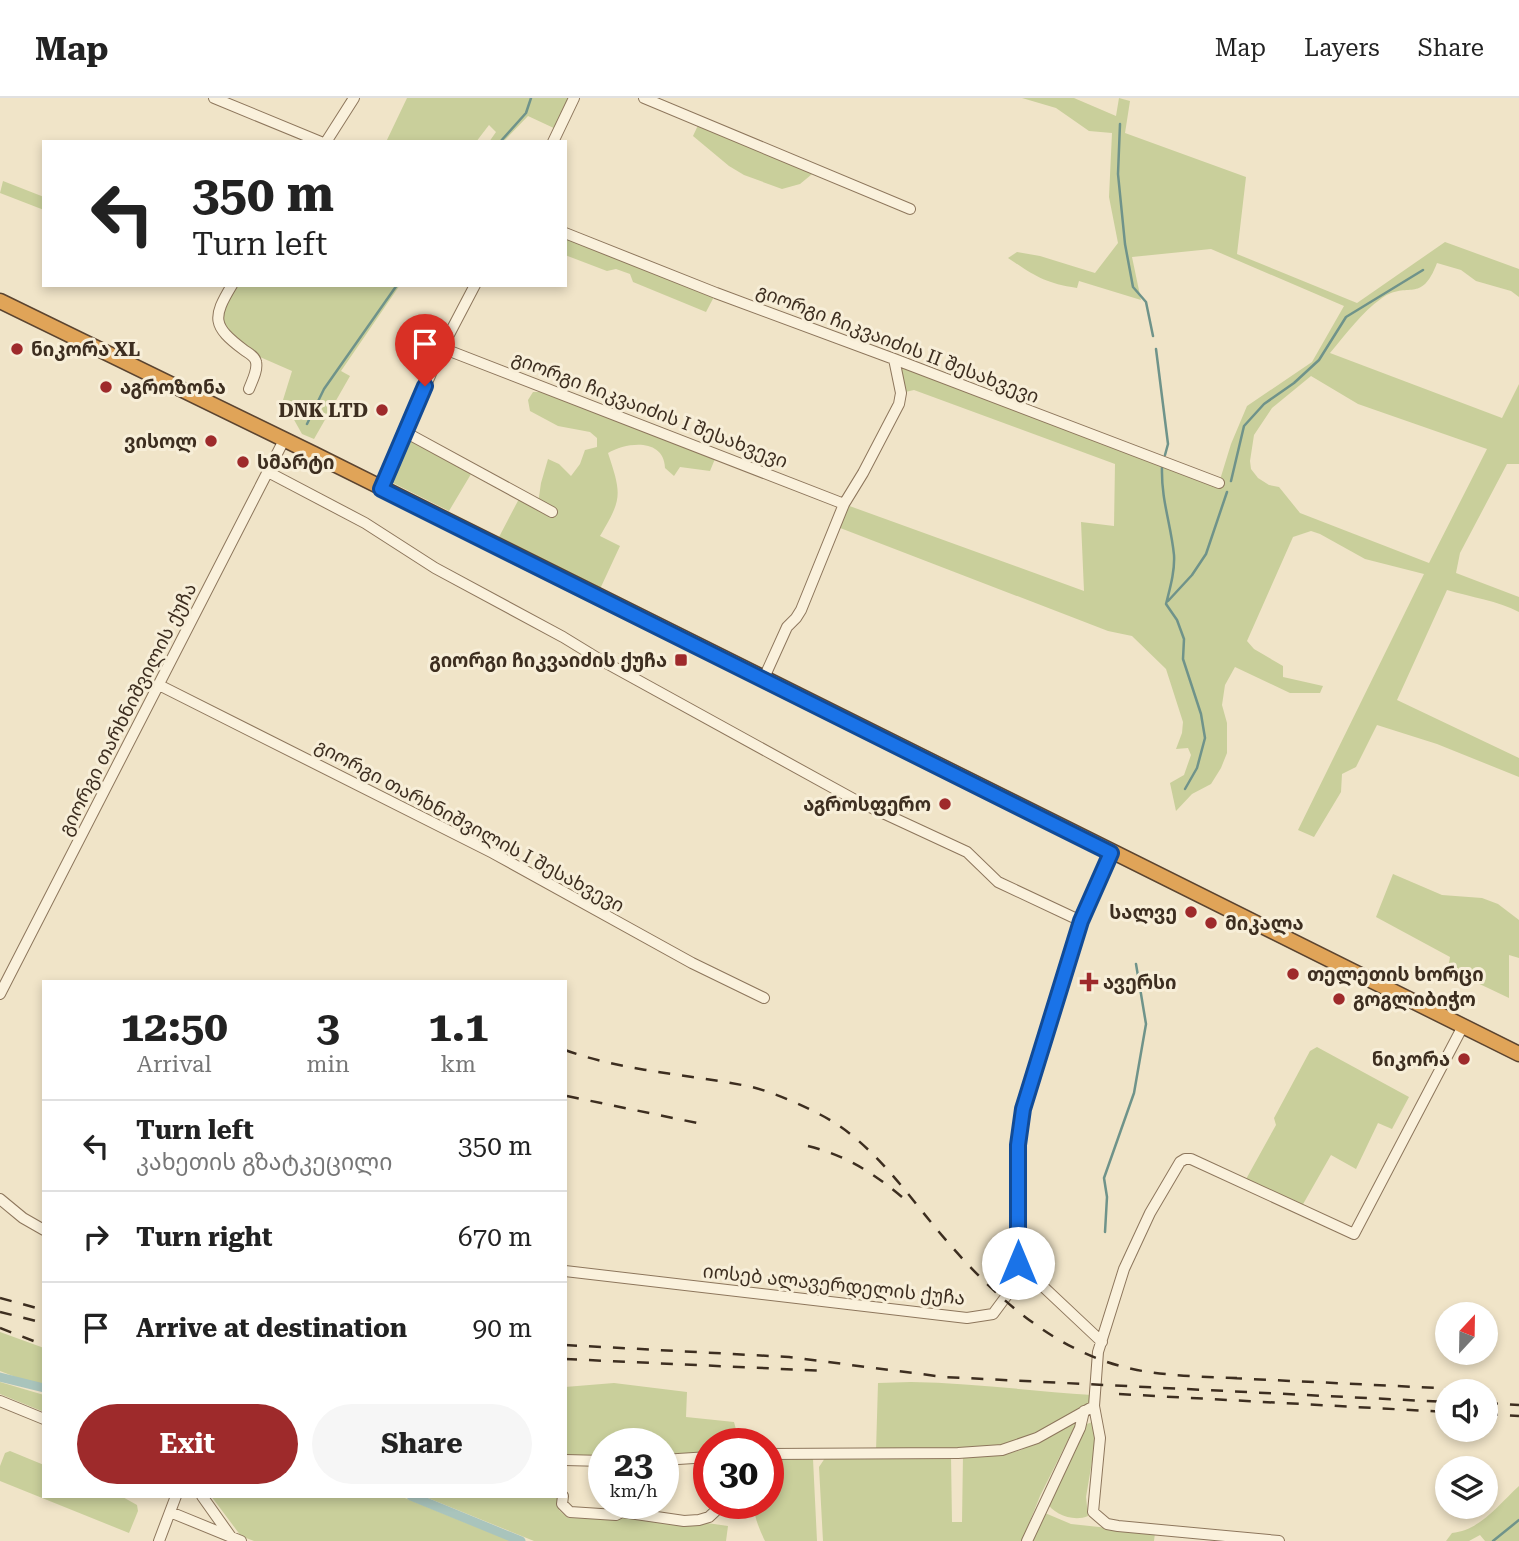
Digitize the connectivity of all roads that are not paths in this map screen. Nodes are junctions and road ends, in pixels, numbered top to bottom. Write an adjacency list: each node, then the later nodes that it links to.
1 (214, 98): 5 (street)
2 (354, 98): 6 (street)
3 (574, 98): 7 (street)
4 (644, 98): 8 (street)
5 (319, 140)
6 (325, 140)
7 (554, 140)
8 (910, 209)
9 (567, 234): 14 (street, გიორგი ჩიკვაიძის II შესახვევი)
10 (231, 287): 15 (street)
11 (474, 287): 13 (street)
12 (0, 301): 17 (highway)
13 (442, 348): 16 (street); 21 (street, გიორგი ჩიკვაიძის I შესახვევი)
14 (894, 359): 19 (street, გიორგი ჩიკვაიძის II შესახვევი); 21 (street)
15 (249, 389)
16 (405, 432): 20 (street); 22 (street)
17 (284, 440): 18 (street, გიორგი თარხნიშვილის ქუჩა); 20 (highway)
18 (268, 472): 24 (street, გიორგი თარხნიშვილის ქუჩა); 26 (street)
19 (1219, 483)
20 (381, 489): 23 (highway)
21 (844, 504): 23 (street)
22 (552, 512)
23 (764, 680): 25 (highway)
24 (159, 685): 27 (street, გიორგი თარხნიშვილის ქუჩა); 28 (street, გიორგი თარხნიშვილის I შესახვევი)
25 (1111, 853): 26 (street, იოსებ ალავერდელის ქუჩა); 29 (highway)
26 (1081, 921): 33 (street, იოსებ ალავერდელის ქუჩა)
27 (0, 994)
28 (764, 998)
29 (1463, 1026): 30 (highway); 35 (street)
30 (1519, 1054)
31 (0, 1199): 32 (street)
32 (42, 1229)
33 (1018, 1263): 34 (street, იოსებ ალავერდელის ქუჩა); 35 (street)
34 (567, 1271)
35 (1102, 1342): 37 (street)
36 (0, 1401): 39 (street)
37 (1094, 1406): 38 (street); 51 (street)
38 (1084, 1411): 40 (street); 50 (street)
39 (42, 1418)
40 (784, 1454)
41 (567, 1461): 42 (street)
42 (588, 1461)
43 (175, 1498): 46 (street)
44 (204, 1498): 48 (street)
45 (563, 1498): 47 (street)
46 (170, 1512): 48 (street); 49 (street)
47 (696, 1519)
48 (236, 1539)
49 (159, 1541)
50 (1027, 1541)
51 (1279, 1541)

